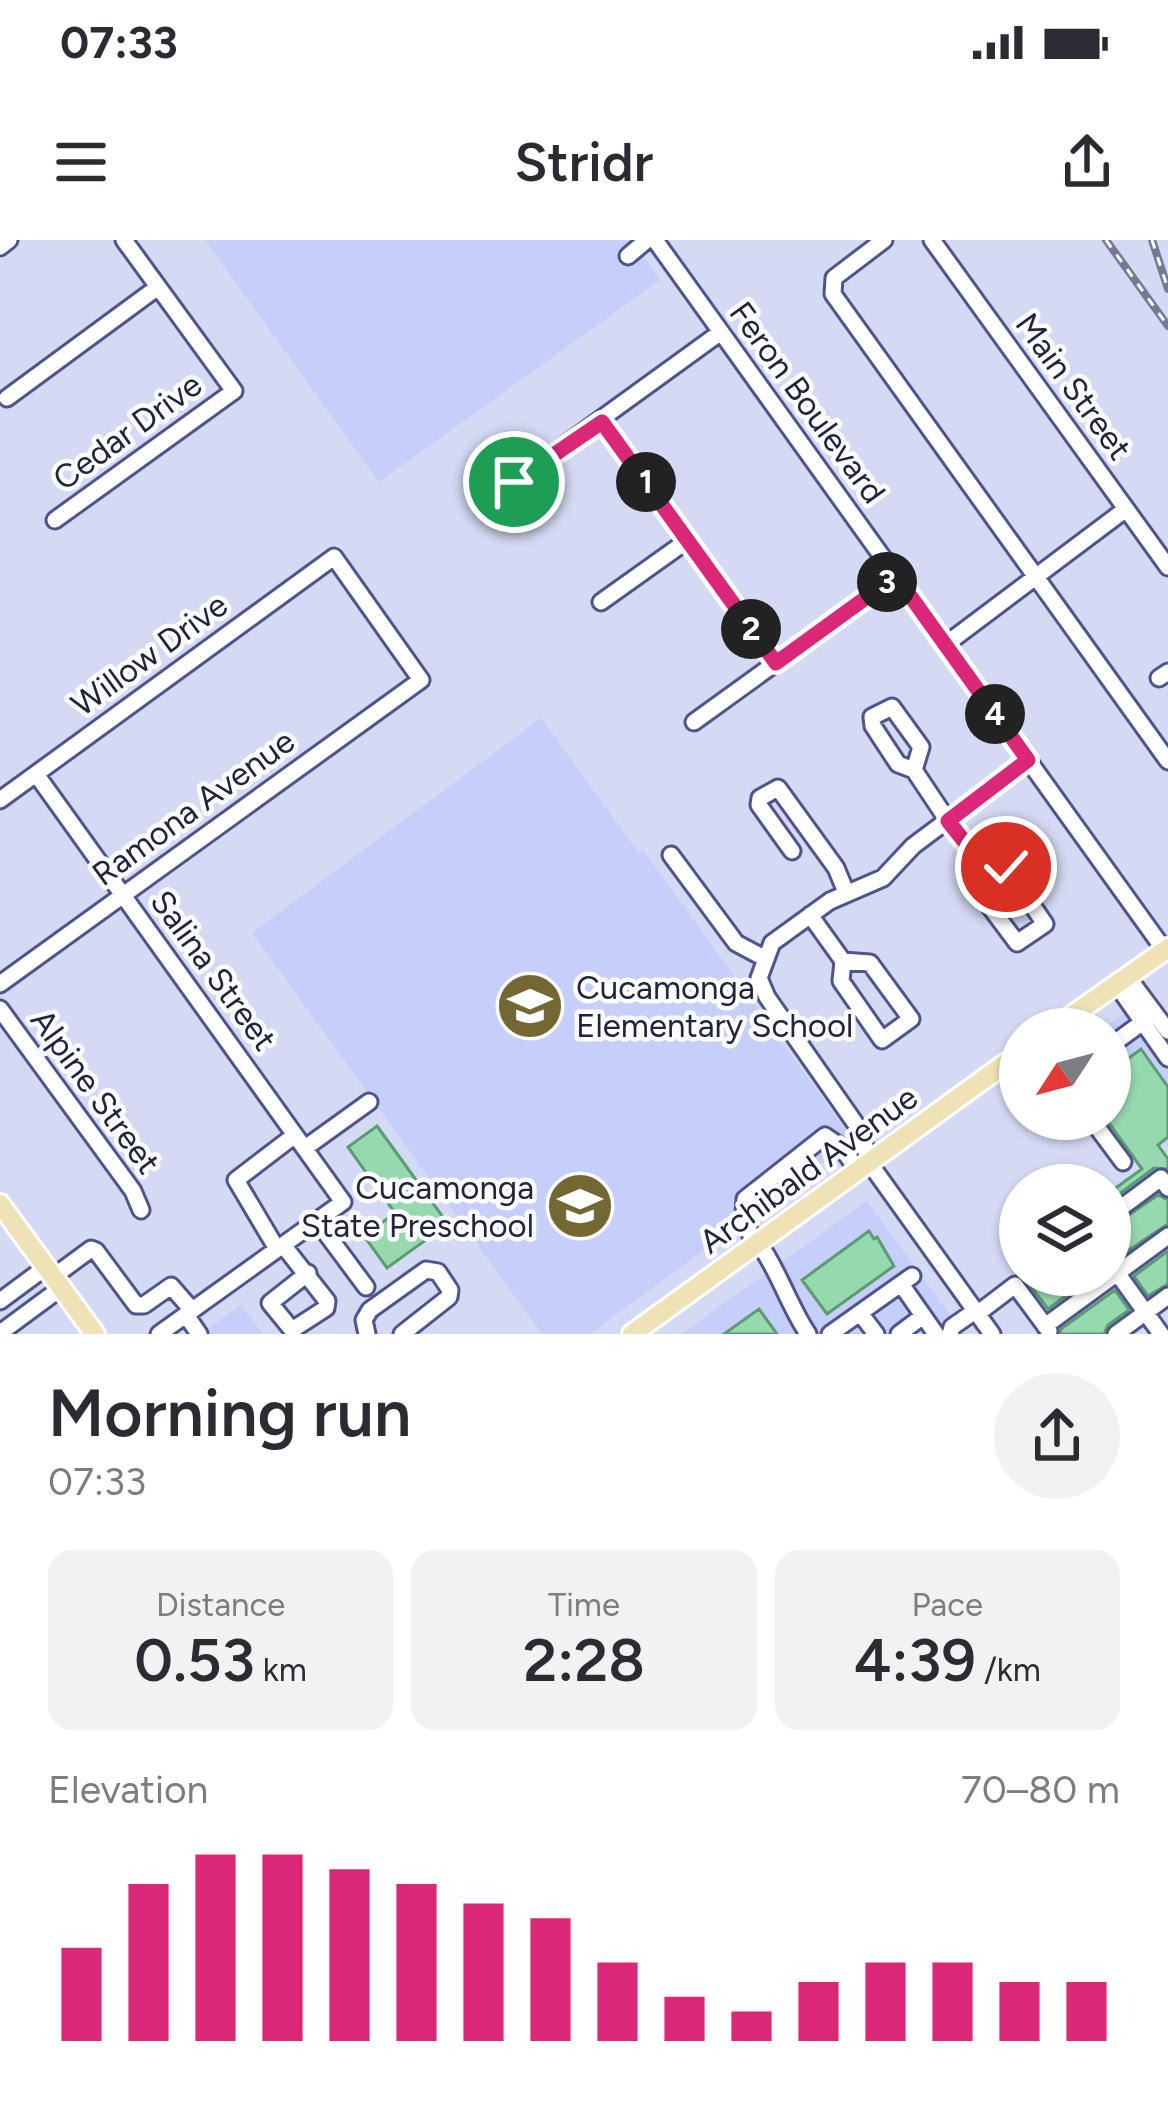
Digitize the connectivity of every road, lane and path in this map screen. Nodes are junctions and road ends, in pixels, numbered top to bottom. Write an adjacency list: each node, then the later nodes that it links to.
1 (9, 240): 6 (street)
2 (124, 240): 8 (street)
3 (651, 240): 7 (street); 9 (street, Feron Boulevard)
4 (884, 240): 19 (street)
5 (932, 240): 13 (street, Main Street)
6 (0, 247)
7 (628, 256)
8 (158, 287): 10 (street); 14 (street, Cedar Drive)
9 (721, 332): 11 (street); 18 (street, Feron Boulevard)
10 (7, 398)
11 (602, 422): 12 (street); 15 (street)
12 (514, 482)
13 (1126, 509): 17 (street, Main Street); 19 (street)
14 (55, 520)
15 (688, 540): 20 (street); 22 (street)
16 (334, 557): 27 (street, Willow Drive); 34 (street, Ramona Avenue)
17 (1168, 567)
18 (896, 576): 21 (street, Feron Boulevard); 22 (street)
19 (1034, 578): 21 (street); 25 (street)
20 (601, 602)
21 (945, 645): 24 (street, Feron Boulevard)
22 (776, 663): 23 (street)
23 (694, 722)
24 (1028, 760): 29 (street); 36 (street, Feron Boulevard)
25 (1168, 761)
26 (914, 770): 29 (street)
27 (36, 774): 28 (street, Willow Drive); 34 (street, Salina Street)
28 (0, 800)
29 (948, 821): 32 (street); 33 (street)
30 (792, 850): 33 (street)
31 (671, 855): 37 (street)
32 (984, 866): 32 (street)
33 (846, 892): 35 (street)
34 (123, 895): 40 (street, Ramona Avenue); 50 (street, Salina Street)
35 (810, 915): 37 (street); 38 (street)
36 (1166, 950): 39 (main road)
37 (766, 959): 52 (street)
38 (843, 962): 38 (street)
39 (1122, 980): 41 (main road); 43 (street); 45 (street)
40 (0, 984)
41 (1083, 1008)
42 (0, 1009): 55 (street, Alpine Street)
43 (1143, 1022): 44 (street); 46 (street)
44 (1131, 1031)
45 (1168, 1031)
46 (1168, 1058)
47 (999, 1068): 52 (main road, Archibald Avenue)
48 (369, 1102): 50 (street)
49 (1107, 1140): 51 (street)
50 (300, 1142): 57 (street, Salina Street); 60 (street)
51 (1123, 1162)
52 (862, 1165): 59 (main road, Archibald Avenue); 59 (street); 72 (street)
53 (1168, 1188): 54 (street)
54 (1131, 1200)
55 (141, 1210)
56 (2, 1211): 63 (main road)
57 (317, 1221): 60 (street); 64 (street)
58 (1168, 1236): 61 (street)
59 (756, 1243): 83 (main road, Archibald Avenue); 84 (street)
60 (280, 1247): 62 (street); 74 (street)
61 (1131, 1258)
62 (308, 1273)
63 (54, 1277): 70 (street); 74 (street); 77 (street); 78 (main road)
64 (366, 1287)
65 (1131, 1291): 73 (street)
66 (999, 1296): 72 (street)
67 (1030, 1296): 76 (street)
68 (1084, 1296): 76 (street)
69 (1168, 1296): 73 (street)
70 (0, 1301)
71 (860, 1312): 75 (street); 85 (street); 86 (street)
72 (976, 1312): 89 (street); 90 (street)
73 (1146, 1312): 91 (street); 92 (street)
74 (189, 1313): 79 (street); 80 (street)
75 (923, 1316): 87 (street); 88 (street)
76 (1048, 1330)
77 (0, 1333)
78 (95, 1334)
79 (159, 1334)
80 (199, 1334)
81 (368, 1334): 82 (street)
82 (402, 1334)
83 (632, 1334)
84 (808, 1334)
85 (830, 1334)
86 (876, 1334)
87 (899, 1334)
88 (936, 1334)
89 (950, 1334)
90 (992, 1334)
91 (1117, 1334)
92 (1161, 1334)

